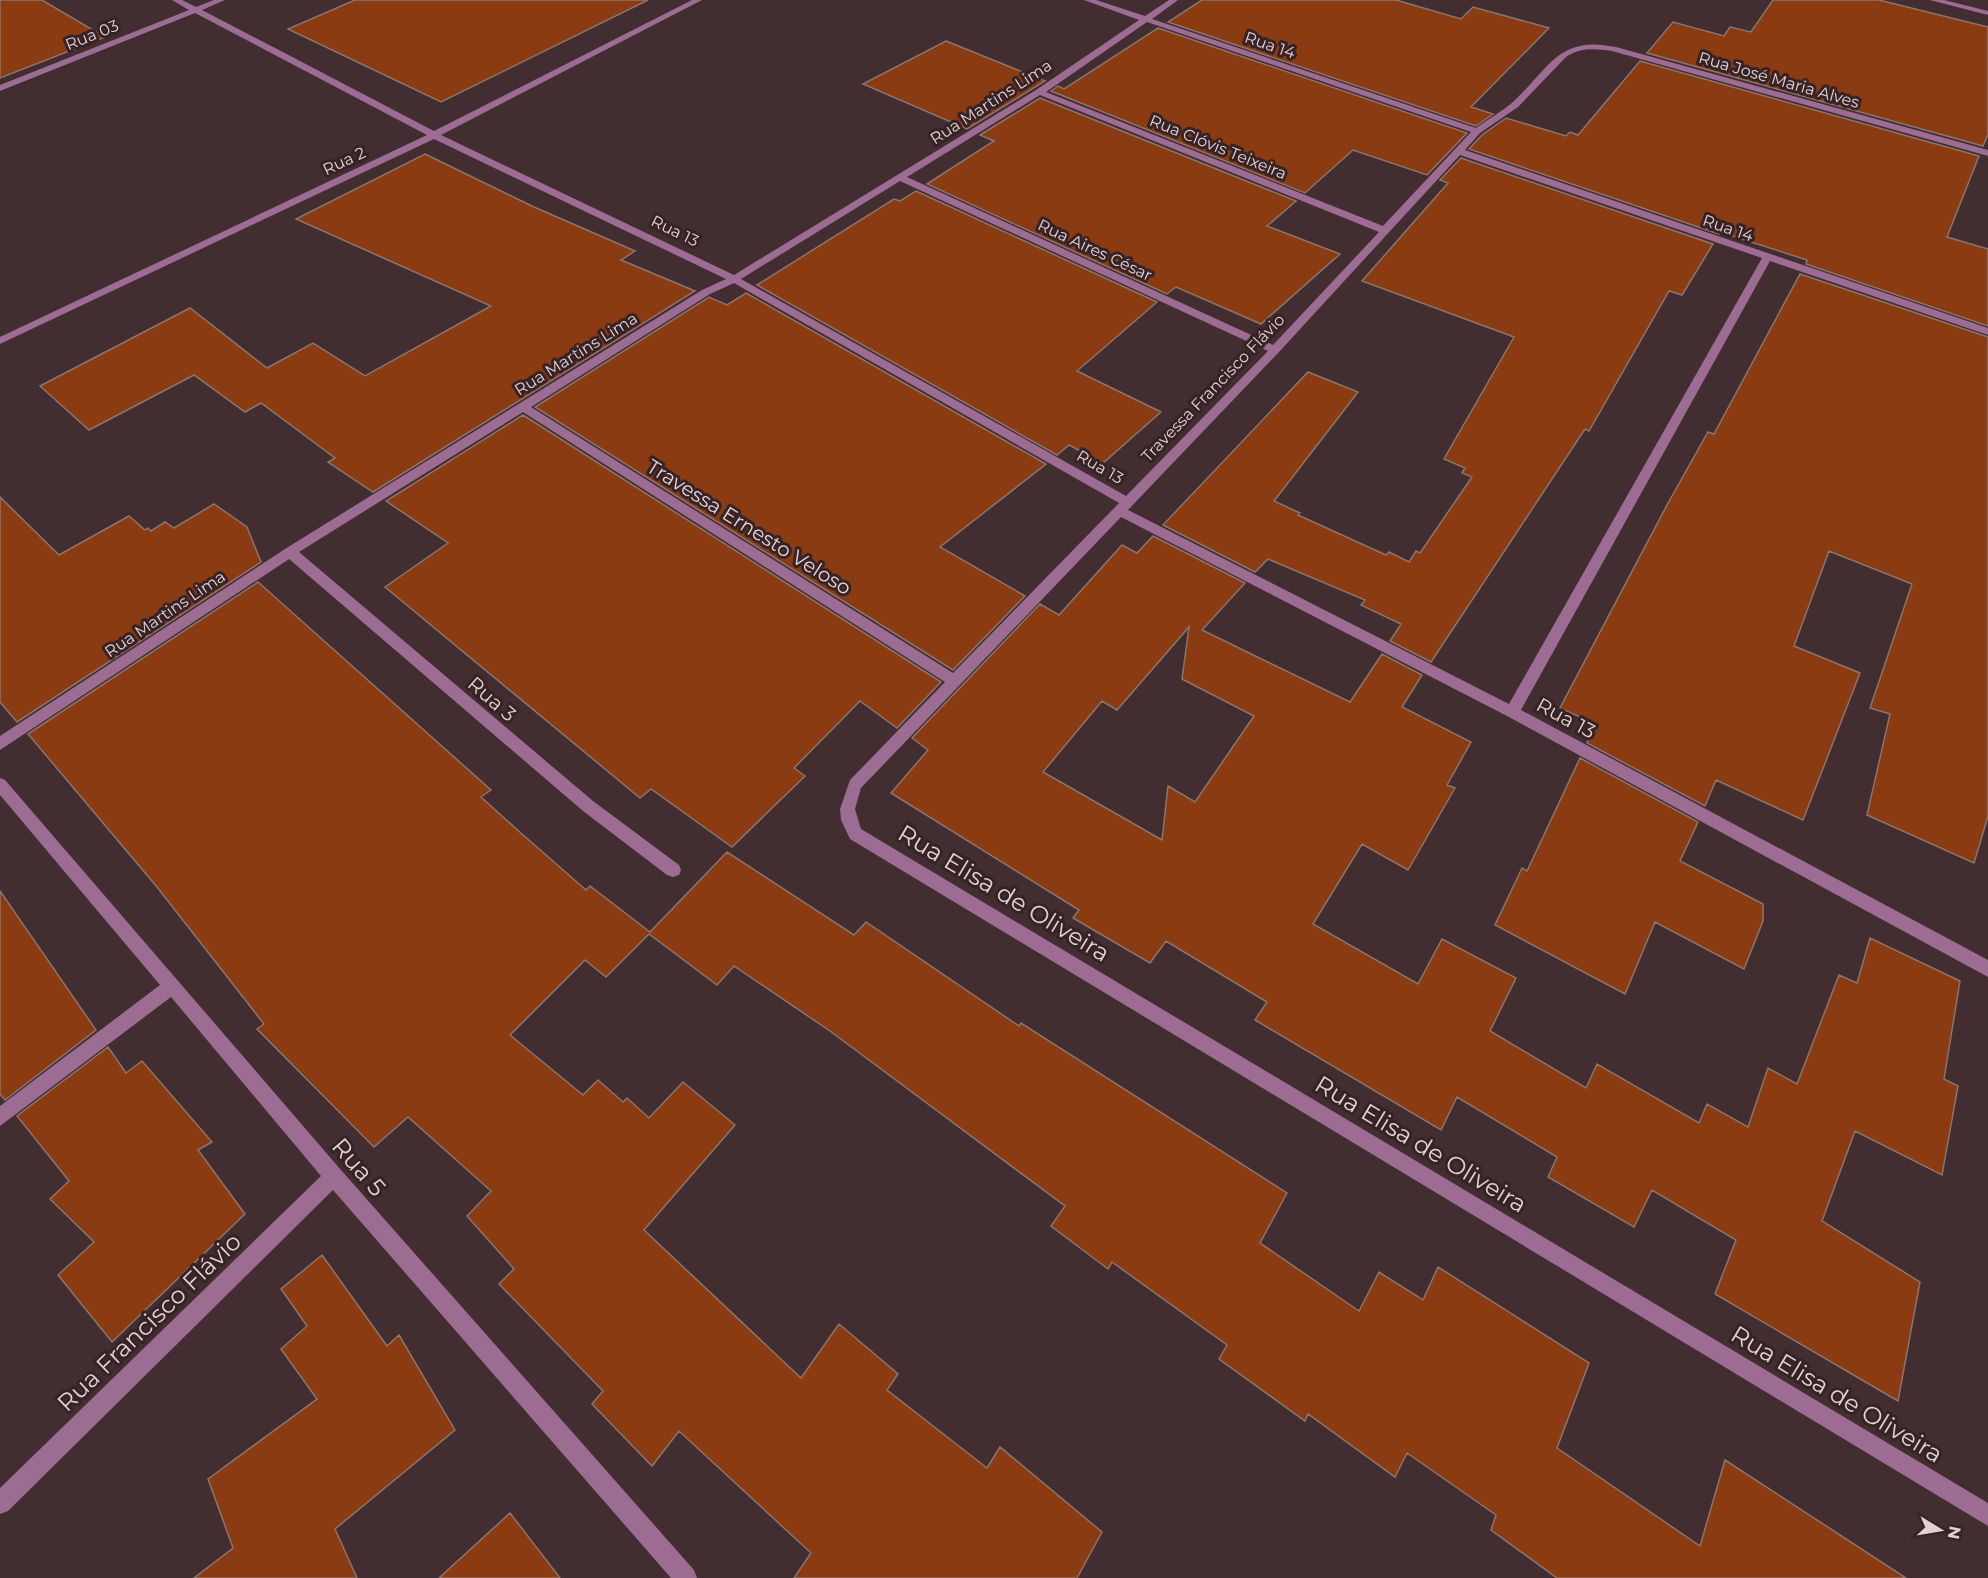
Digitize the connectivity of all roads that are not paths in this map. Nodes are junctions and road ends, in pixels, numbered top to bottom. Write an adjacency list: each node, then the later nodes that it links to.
1 (176, 0): 7 (street, Rua 13)
2 (221, 0): 7 (street, Rua 03)
3 (698, 0): 14 (street, Rua 2)
4 (1088, 0): 9 (street, Rua 14)
5 (1174, 0): 9 (street, Rua Martins Lima)
6 (1934, 0): 8 (street)
7 (195, 10): 11 (street, Rua 03); 14 (street, Rua 13)
8 (1988, 13)
9 (1144, 18): 12 (street, Rua Martins Lima); 13 (street, Rua 14)
10 (1563, 55): 13 (street, Travessa Francisco Flávio); 16 (street, Rua José Maria Alves)
11 (0, 88)
12 (1039, 92): 17 (street, Rua Martins Lima); 18 (street, Rua Clóvis Teixeira)
13 (1477, 131): 15 (street, Travessa Francisco Flávio)
14 (434, 135): 20 (street, Rua 13); 22 (street, Rua 2)
15 (1459, 151): 18 (street, Travessa Francisco Flávio); 19 (street, Rua 14)
16 (1988, 153)
17 (901, 178): 20 (street, Rua Martins Lima); 23 (street, Rua Aires César)
18 (1386, 231): 23 (street, Travessa Francisco Flávio)
19 (1767, 258): 21 (street, Rua 14); 28 (street)
20 (734, 279): 24 (street, Rua Martins Lima); 25 (street, Rua 13)
21 (1988, 332)
22 (0, 341)
23 (1275, 350): 25 (street, Travessa Francisco Flávio)
24 (522, 406): 26 (street, Rua Martins Lima); 27 (street, Travessa Ernesto Veloso)
25 (1124, 507): 27 (street, Travessa Francisco Flávio); 28 (street, Rua 13)
26 (290, 552): 29 (street, Rua Martins Lima); 32 (street, Rua 3)
27 (954, 681): 31 (street, Travessa Francisco Flávio)
28 (1512, 712): 33 (street, Rua 13)
29 (0, 744)
30 (0, 784): 34 (street, Rua 5)
31 (847, 803): 38 (street, Rua Elisa de Oliveira)
32 (673, 870)
33 (1988, 969)
34 (171, 987): 35 (street); 36 (street, Rua 5)
35 (0, 1117)
36 (334, 1177): 37 (street, Rua Francisco Flávio); 39 (street, Rua 5)
37 (0, 1503)
38 (1988, 1515)
39 (686, 1578)

